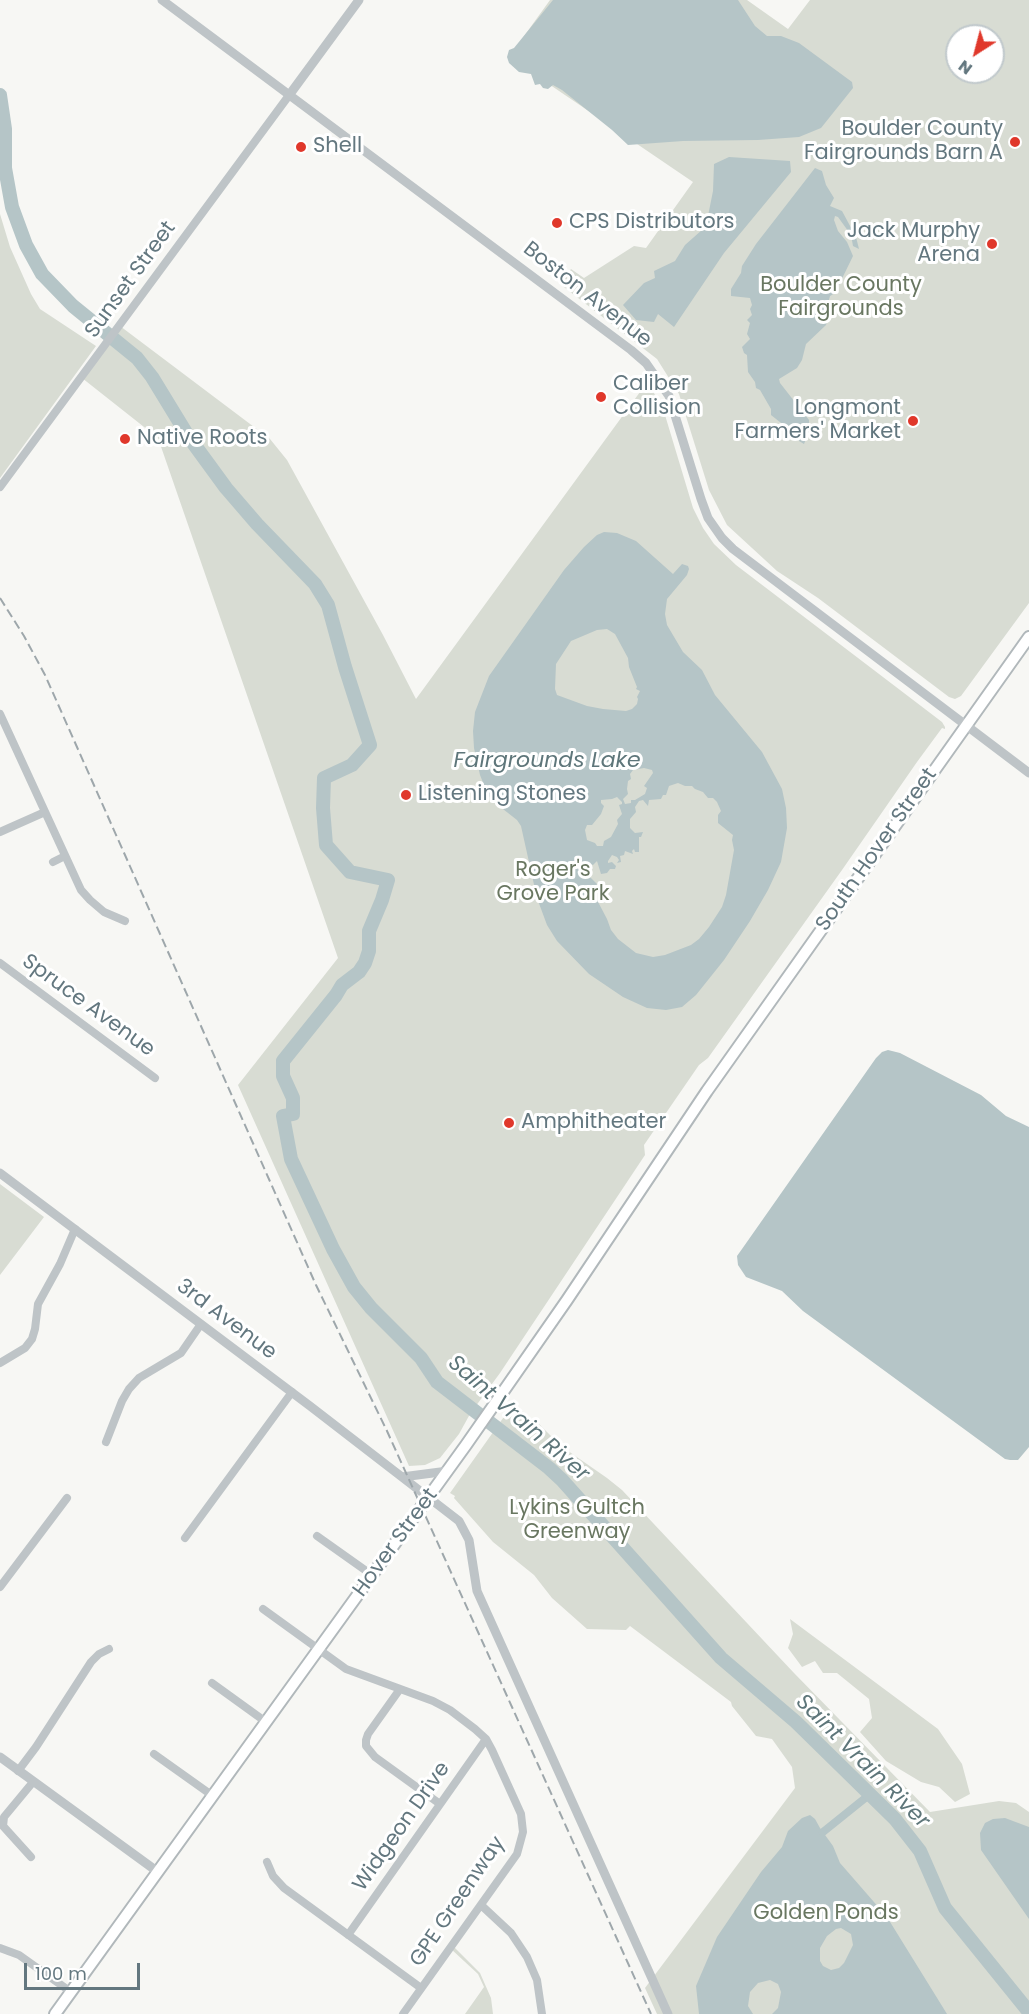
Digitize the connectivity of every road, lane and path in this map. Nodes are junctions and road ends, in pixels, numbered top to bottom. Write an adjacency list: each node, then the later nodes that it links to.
1 (162, 0): 3 (street, Boston Avenue)
2 (359, 0): 3 (street)
3 (290, 94): 4 (street, Sunset Street); 7 (street, Boston Avenue)
4 (0, 487)
5 (1029, 637): 7 (main road, South Hover Street)
6 (0, 714): 8 (street)
7 (966, 724): 9 (street, Boston Avenue); 16 (main road, South Hover Street)
8 (2, 727): 10 (street)
9 (1029, 772)
10 (45, 812): 11 (street); 12 (street)
11 (0, 832)
12 (65, 856): 13 (street); 14 (street)
13 (53, 862)
14 (124, 921)
15 (0, 963): 17 (street, Spruce Avenue)
16 (725, 1064): 24 (main road, Hover Street)
17 (155, 1078)
18 (0, 1173): 19 (street, 3rd Avenue)
19 (75, 1229): 20 (street, 3rd Avenue); 21 (street)
20 (201, 1324): 22 (street, 3rd Avenue); 23 (street)
21 (0, 1363)
22 (292, 1392): 25 (street, 3rd Avenue); 29 (street)
23 (106, 1442)
24 (447, 1471): 25 (street); 26 (main road, Hover Street)
25 (402, 1477): 26 (street, 3rd Avenue)
26 (429, 1497): 30 (main road, Hover Street); 56 (street, 3rd Avenue)
27 (67, 1498): 31 (street)
28 (317, 1536): 30 (street)
29 (185, 1539)
30 (372, 1575): 34 (main road, Hover Street)
31 (0, 1587)
32 (263, 1608): 34 (street)
33 (109, 1649): 41 (street)
34 (319, 1649): 36 (street); 37 (main road, Hover Street)
35 (212, 1683): 37 (street)
36 (400, 1689): 38 (street); 44 (street)
37 (266, 1722): 43 (main road, Hover Street)
38 (486, 1739): 44 (street, Widgeon Drive); 48 (street, GPE Greenway)
39 (154, 1754): 43 (street)
40 (0, 1758): 41 (street)
41 (18, 1771): 42 (street)
42 (33, 1782): 45 (street); 47 (street)
43 (213, 1796): 47 (main road, Hover Street)
44 (440, 1804): 49 (street, Widgeon Drive)
45 (32, 1857)
46 (267, 1862): 49 (street)
47 (158, 1872): 52 (main road, Hover Street)
48 (481, 1905): 51 (street, GPE Greenway); 55 (street)
49 (348, 1935): 51 (street)
50 (0, 1948): 52 (street)
51 (421, 1988): 54 (street, GPE Greenway)
52 (71, 1992): 53 (main road, Hover Street)
53 (56, 2014)
54 (403, 2014)
55 (542, 2014)
56 (668, 2014)

